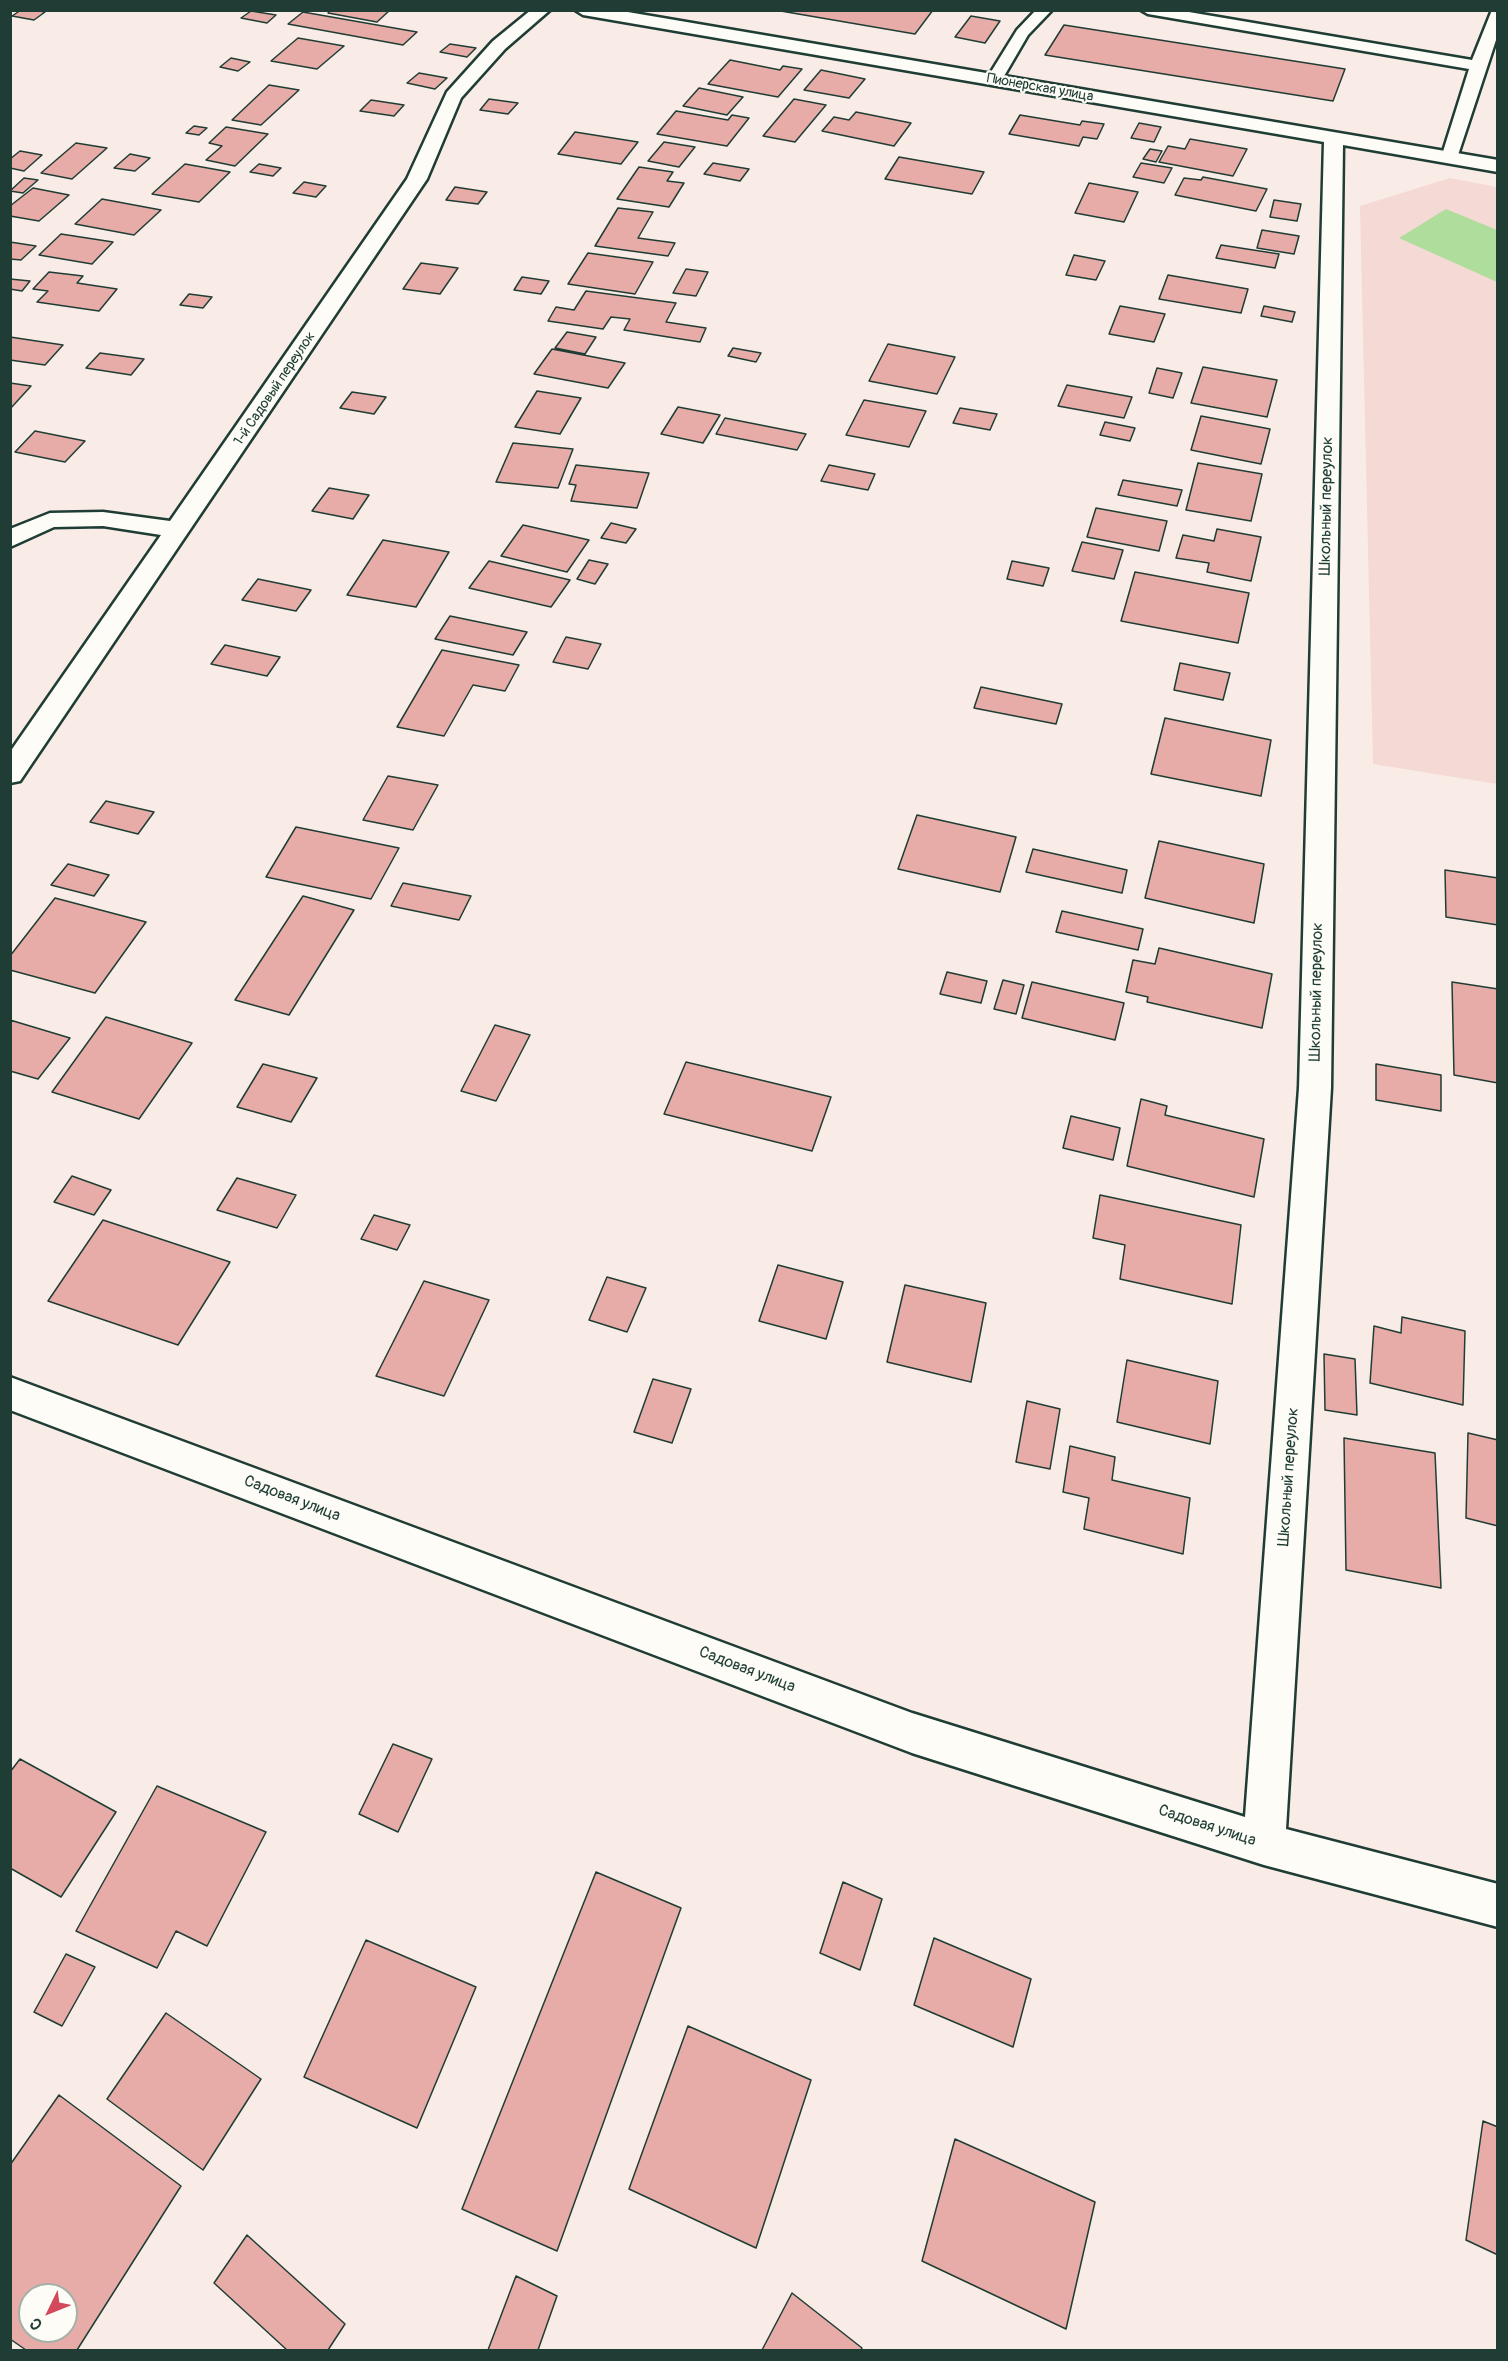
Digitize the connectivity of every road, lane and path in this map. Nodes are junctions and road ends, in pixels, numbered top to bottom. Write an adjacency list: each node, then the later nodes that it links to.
1 (542, 10): 13 (street, 1-й Садовый переулок)
2 (583, 10): 9 (street, Пионерская улица)
3 (1045, 10): 9 (lane)
4 (1148, 10): 7 (lane)
5 (1491, 10): 6 (lane)
6 (1497, 12): 8 (lane)
7 (1185, 13): 8 (lane)
8 (1478, 66): 11 (lane)
9 (994, 80): 10 (street, Пионерская улица)
10 (1334, 138): 11 (street, Пионерская улица); 17 (street, Школьный переулок)
11 (1449, 158): 12 (street, Пионерская улица)
12 (1497, 166)
13 (179, 530): 14 (street); 15 (street, 1-й Садовый переулок)
14 (10, 540)
15 (10, 774)
16 (10, 1393): 17 (street, Садовая улица)
17 (1264, 1844): 18 (street, Садовая улица)
18 (1497, 1906)

